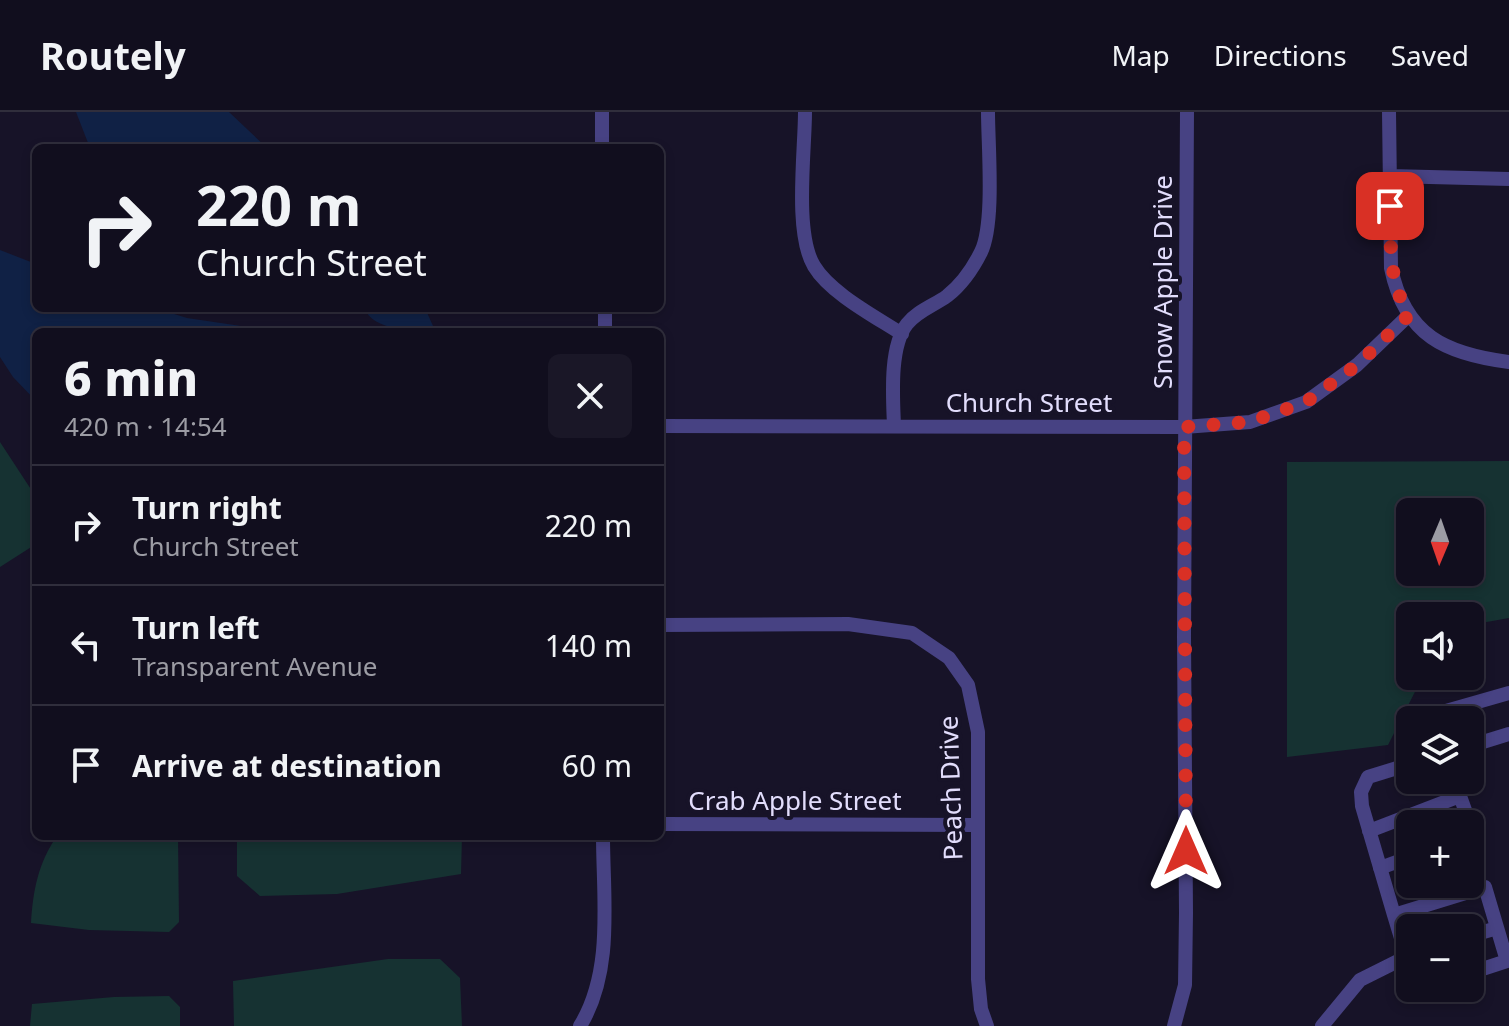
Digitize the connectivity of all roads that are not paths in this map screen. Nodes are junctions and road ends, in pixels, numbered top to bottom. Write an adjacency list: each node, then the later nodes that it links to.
1 (602, 112): 6 (street)
2 (805, 112): 10 (street)
3 (988, 112): 10 (street)
4 (1187, 112): 14 (street, Snow Apple Drive)
5 (1389, 112): 7 (street)
6 (602, 144)
7 (1390, 176): 8 (street); 9 (street)
8 (1509, 179)
9 (1409, 315): 11 (street); 14 (street, Church Street)
10 (902, 334): 13 (street)
11 (1509, 362)
12 (664, 426): 13 (street, Church Street)
13 (894, 426): 14 (street, Church Street)
14 (1184, 427): 38 (street, Snow Apple Drive)
15 (664, 625): 25 (street, Peach Drive)
16 (1509, 693): 17 (street)
17 (1464, 706)
18 (1509, 734): 19 (street)
19 (1484, 742)
20 (1396, 768): 26 (street)
21 (1424, 810): 22 (street)
22 (1465, 810)
23 (1396, 821): 26 (street)
24 (664, 824): 25 (street, Crab Apple Street)
25 (977, 825): 37 (street, Peach Drive)
26 (1369, 831): 29 (street)
27 (603, 840): 36 (street)
28 (1396, 862): 29 (street)
29 (1380, 868): 30 (street)
30 (1394, 915): 31 (street); 32 (street)
31 (1396, 921)
32 (1497, 928): 33 (street); 35 (street)
33 (1484, 932)
34 (1396, 965): 39 (street)
35 (1484, 968)
36 (580, 1026)
37 (987, 1026)
38 (1174, 1026)
39 (1322, 1026)

